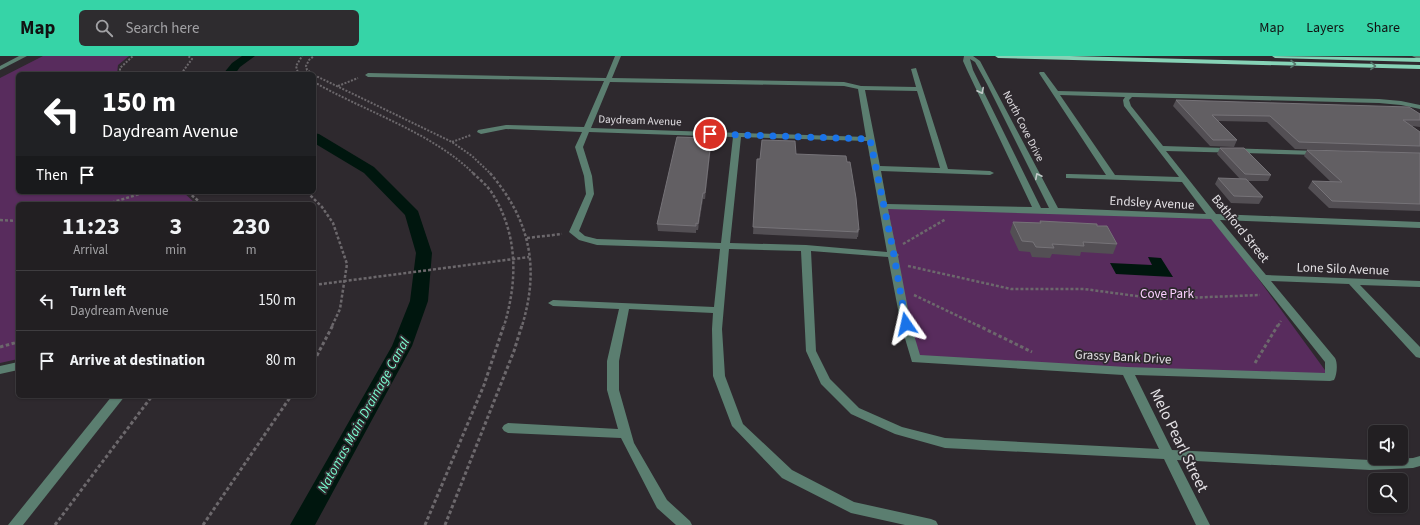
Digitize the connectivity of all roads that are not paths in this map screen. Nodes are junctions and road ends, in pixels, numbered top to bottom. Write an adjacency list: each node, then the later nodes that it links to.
1 (24, 56): 9 (street)
2 (618, 56): 13 (street)
3 (968, 56): 32 (street, North Cove Drive, one-way to 32); 33 (street, North Cove Drive, one-way to 3)
4 (998, 56): 8 (main road, one-way to 8)
5 (1275, 56): 7 (main road)
6 (1415, 56): 7 (street)
7 (1420, 59)
8 (1420, 67)
9 (0, 68)
10 (914, 69): 15 (street)
11 (1042, 73): 16 (street)
12 (368, 75): 13 (street)
13 (608, 80): 14 (street); 19 (street)
14 (861, 88): 15 (street); 22 (street)
15 (920, 89): 26 (street)
16 (1056, 93): 17 (street); 29 (street)
17 (1129, 96): 18 (street); 23 (street, Bathford Street)
18 (1420, 107)
19 (587, 129): 20 (street, Daydream Avenue); 21 (street, Daydream Avenue); 36 (street)
20 (481, 132)
21 (737, 135): 22 (street, Daydream Avenue); 36 (street)
22 (870, 139): 25 (street)
23 (1160, 148): 24 (street); 30 (street, Bathford Street)
24 (1326, 153)
25 (876, 168): 26 (street); 31 (street)
26 (945, 171): 27 (street)
27 (990, 173)
28 (1069, 176): 29 (street)
29 (1112, 177): 30 (street)
30 (1185, 180): 34 (street, Bathford Street)
31 (883, 206): 32 (street, Endsley Avenue); 38 (street)
32 (1038, 210): 33 (street, Endsley Avenue)
33 (1056, 211): 34 (street, Endsley Avenue)
34 (1214, 218): 35 (street, Endsley Avenue); 39 (street, Bathford Street)
35 (1420, 225)
36 (725, 246): 37 (street); 44 (street)
37 (806, 248): 38 (street); 53 (street)
38 (893, 256): 48 (street, Grassy Bank Drive)
39 (1264, 278): 40 (street, Lone Silo Avenue); 49 (street, Bathford Street)
40 (1352, 282): 41 (street, Lone Silo Avenue); 45 (street)
41 (1420, 284)
42 (553, 303): 43 (street)
43 (625, 306): 44 (street); 52 (street)
44 (719, 310): 57 (street)
45 (1420, 354)
46 (16, 366): 47 (street)
47 (0, 370)
48 (1127, 371): 49 (street, Grassy Bank Drive); 53 (street, Melo Pearl Street)
49 (1330, 377)
50 (117, 398): 55 (street)
51 (508, 428): 52 (street)
52 (626, 434): 56 (street)
53 (1168, 453): 54 (street); 58 (street, Melo Pearl Street)
54 (1420, 461)
55 (15, 525)
56 (685, 525)
57 (931, 525)
58 (1203, 525)

